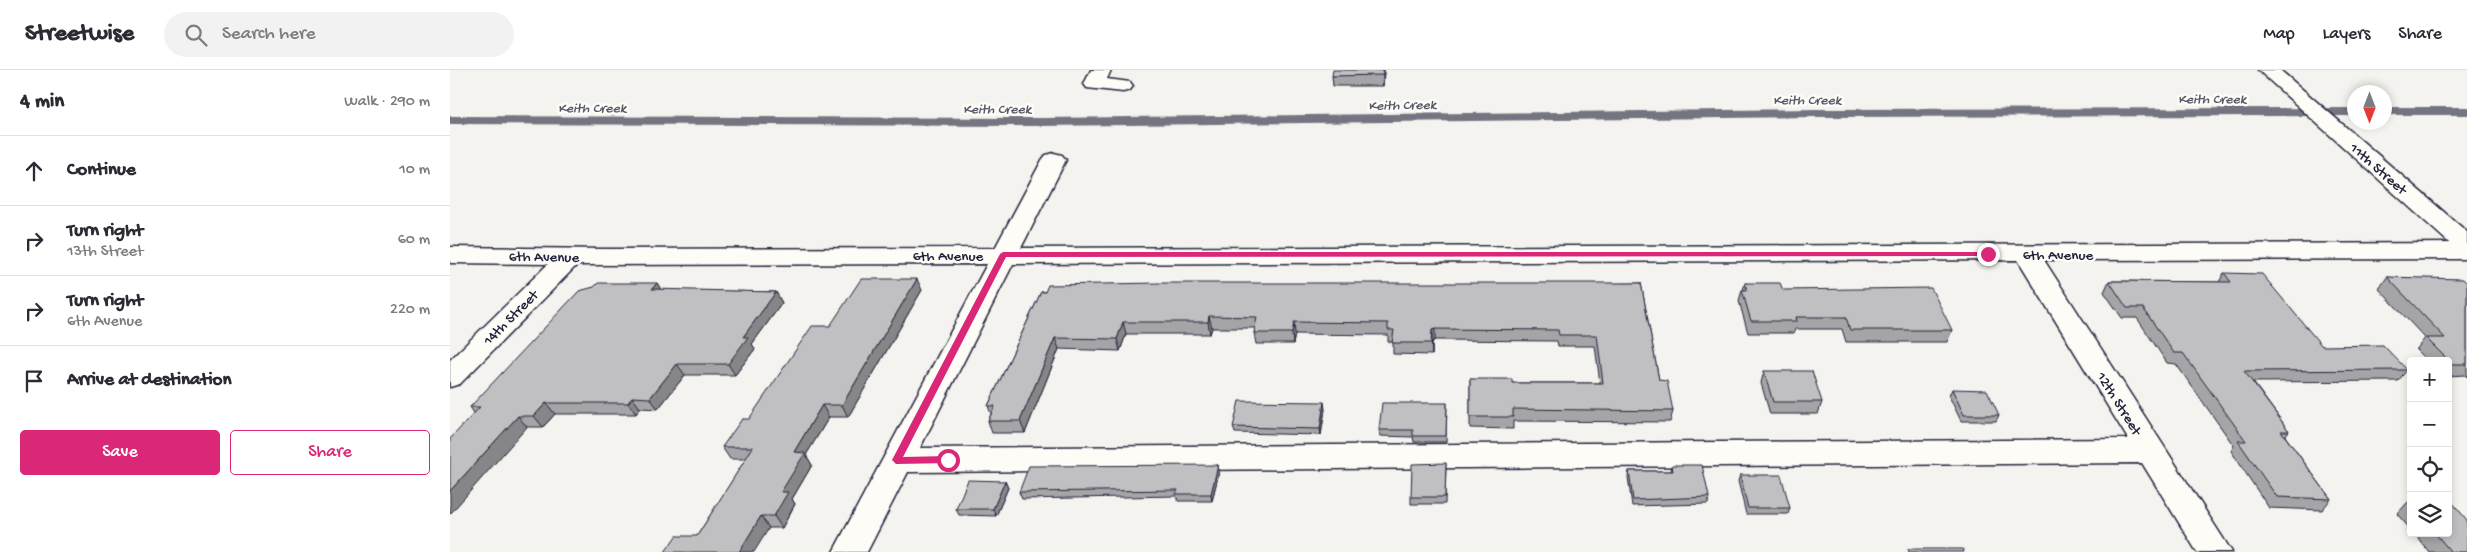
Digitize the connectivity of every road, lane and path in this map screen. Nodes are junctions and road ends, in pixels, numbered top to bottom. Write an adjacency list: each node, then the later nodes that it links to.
1 (1101, 70): 3 (street)
2 (2268, 70): 5 (street, 11th Street)
3 (1123, 86)
4 (1054, 160): 7 (street)
5 (2467, 245)
6 (2467, 251): 8 (street, 6th Avenue)
7 (1003, 254): 8 (street, 6th Avenue); 10 (street, 6th Avenue); 13 (street)
8 (2027, 254): 12 (street, 12th Street)
9 (450, 255): 10 (street, 6th Avenue)
10 (571, 256): 11 (street, 14th Street)
11 (450, 377)
12 (2150, 450): 13 (street); 15 (street, 12th Street)
13 (896, 460): 14 (street)
14 (850, 552)
15 (2215, 552)

